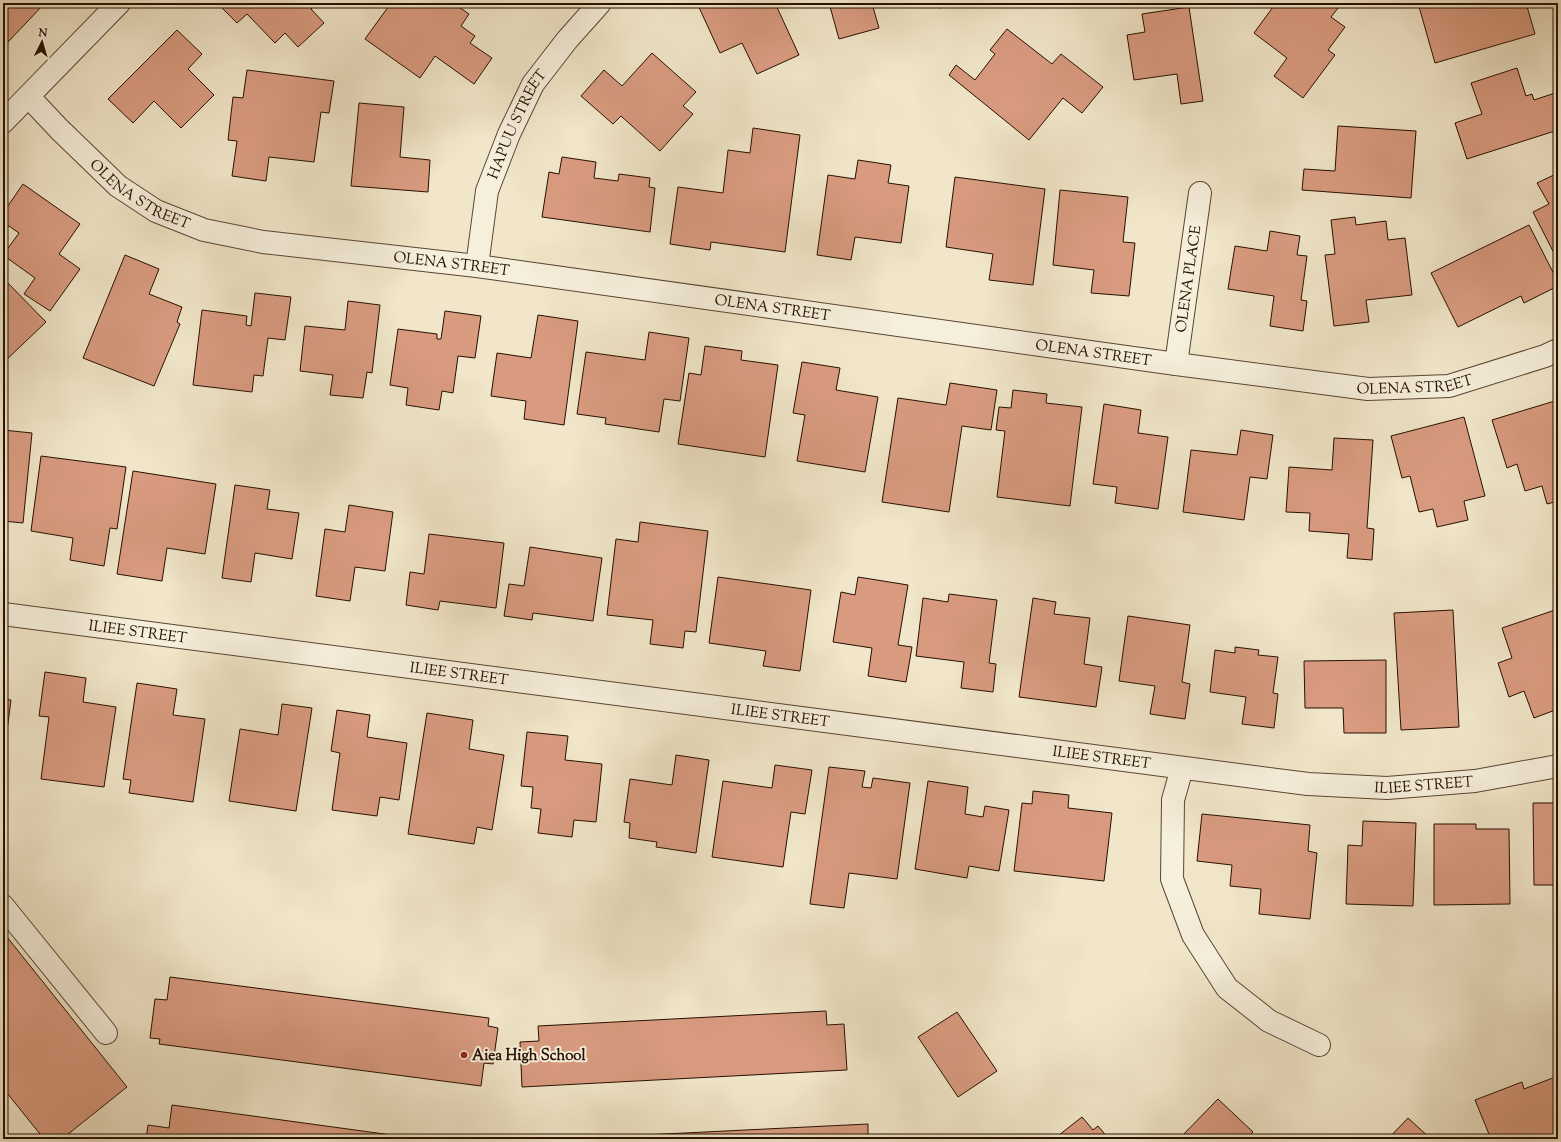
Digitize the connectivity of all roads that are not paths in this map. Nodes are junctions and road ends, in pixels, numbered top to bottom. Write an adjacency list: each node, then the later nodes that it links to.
1 (119, 3): 3 (street)
2 (600, 3): 6 (street, HAPUU STREET)
3 (29, 96): 4 (street); 6 (street, OLENA STREET)
4 (3, 122)
5 (1200, 193): 8 (street, OLENA PLACE)
6 (477, 266): 8 (street, OLENA STREET)
7 (1558, 350): 8 (street, OLENA STREET)
8 (1176, 364)
9 (3, 614): 11 (street, ILIEE STREET)
10 (1558, 766): 11 (street, ILIEE STREET)
11 (1182, 768): 14 (street)
12 (3, 906): 13 (street)
13 (106, 1033)
14 (1319, 1045)

